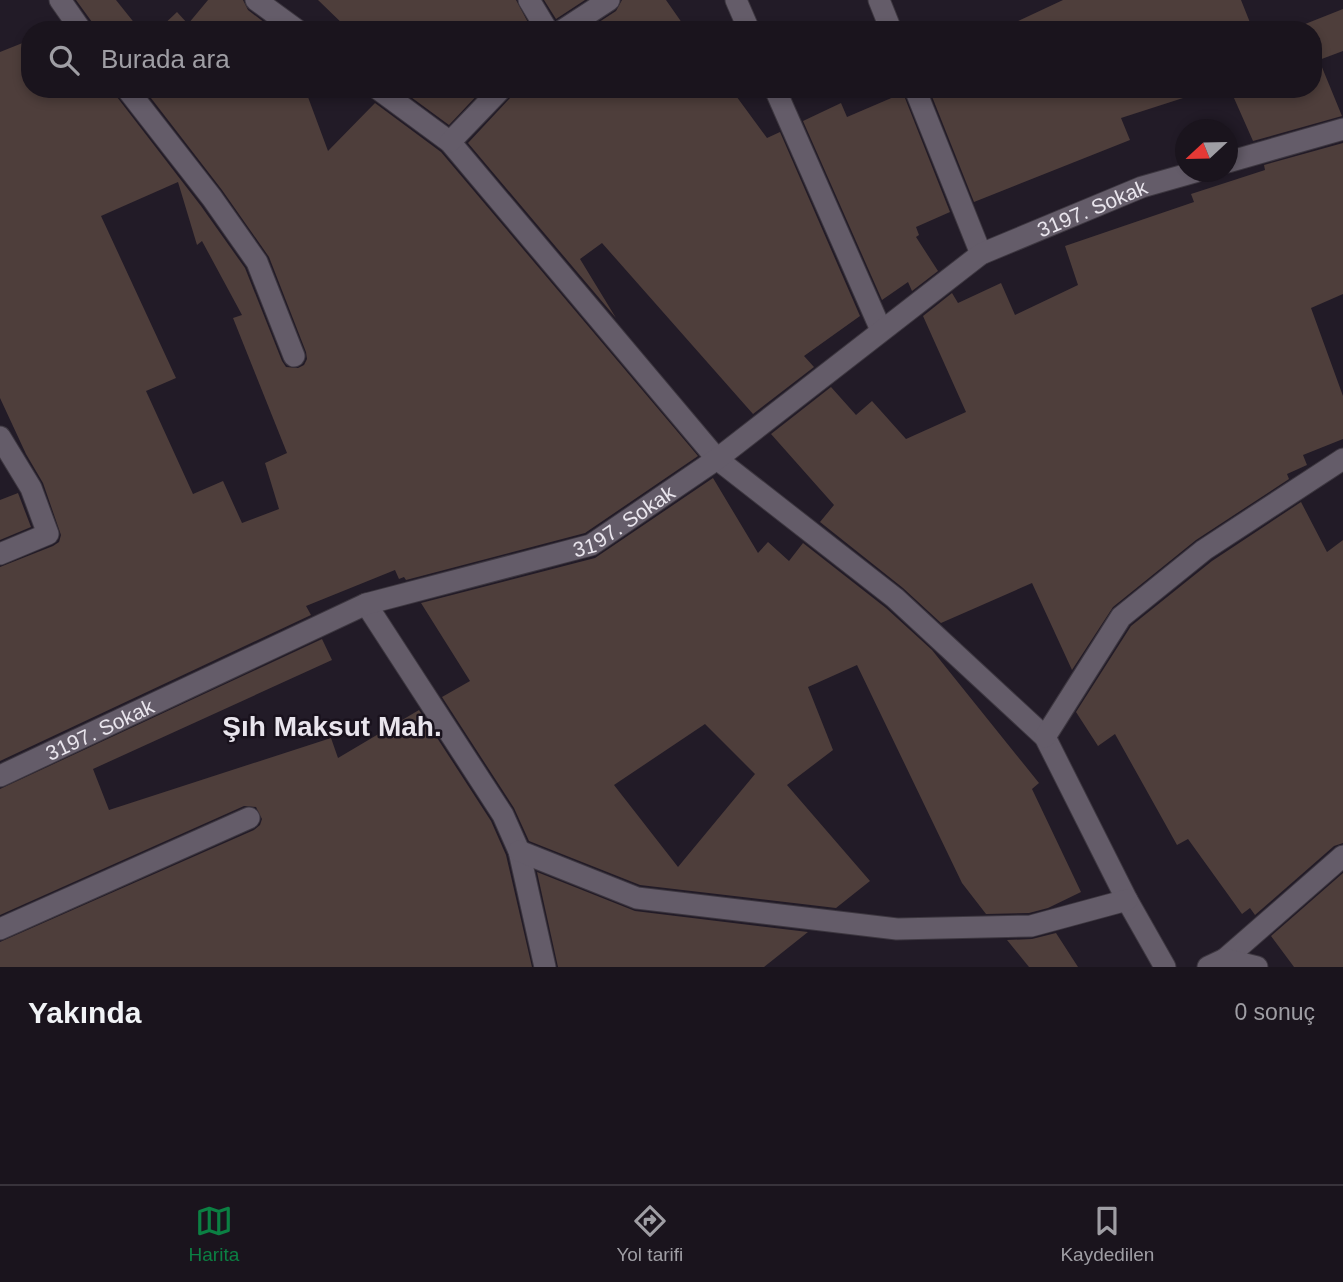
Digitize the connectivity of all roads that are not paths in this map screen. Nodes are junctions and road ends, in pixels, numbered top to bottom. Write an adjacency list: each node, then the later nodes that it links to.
1 (60, 0): 7 (street)
2 (257, 0): 8 (street)
3 (529, 0): 9 (street)
4 (610, 0): 10 (street)
5 (736, 0): 11 (street)
6 (878, 0): 12 (street)
7 (75, 21)
8 (285, 21)
9 (542, 21)
10 (577, 21)
11 (745, 21)
12 (887, 21)
13 (134, 98): 24 (street)
14 (390, 98): 19 (street)
15 (492, 98): 19 (street)
16 (779, 98): 23 (street)
17 (919, 98): 22 (street)
18 (1343, 129): 20 (street)
19 (450, 142): 26 (street)
20 (1238, 159)
21 (1175, 178): 22 (street, 3197. Sokak)
22 (981, 254): 23 (street, 3197. Sokak)
23 (881, 330): 26 (street, 3197. Sokak)
24 (293, 356)
25 (0, 437): 28 (street)
26 (717, 459): 29 (street, 3197. Sokak); 30 (street)
27 (1343, 459): 30 (street)
28 (0, 554)
29 (366, 604): 31 (street, 3197. Sokak); 33 (street)
30 (1045, 737): 35 (street)
31 (0, 776)
32 (249, 818): 36 (street)
33 (519, 851): 35 (street); 38 (street)
34 (1343, 856): 37 (street)
35 (1127, 900): 39 (street)
36 (0, 929)
37 (1216, 963): 40 (street)
38 (545, 967)
39 (1165, 967)
40 (1257, 967)

